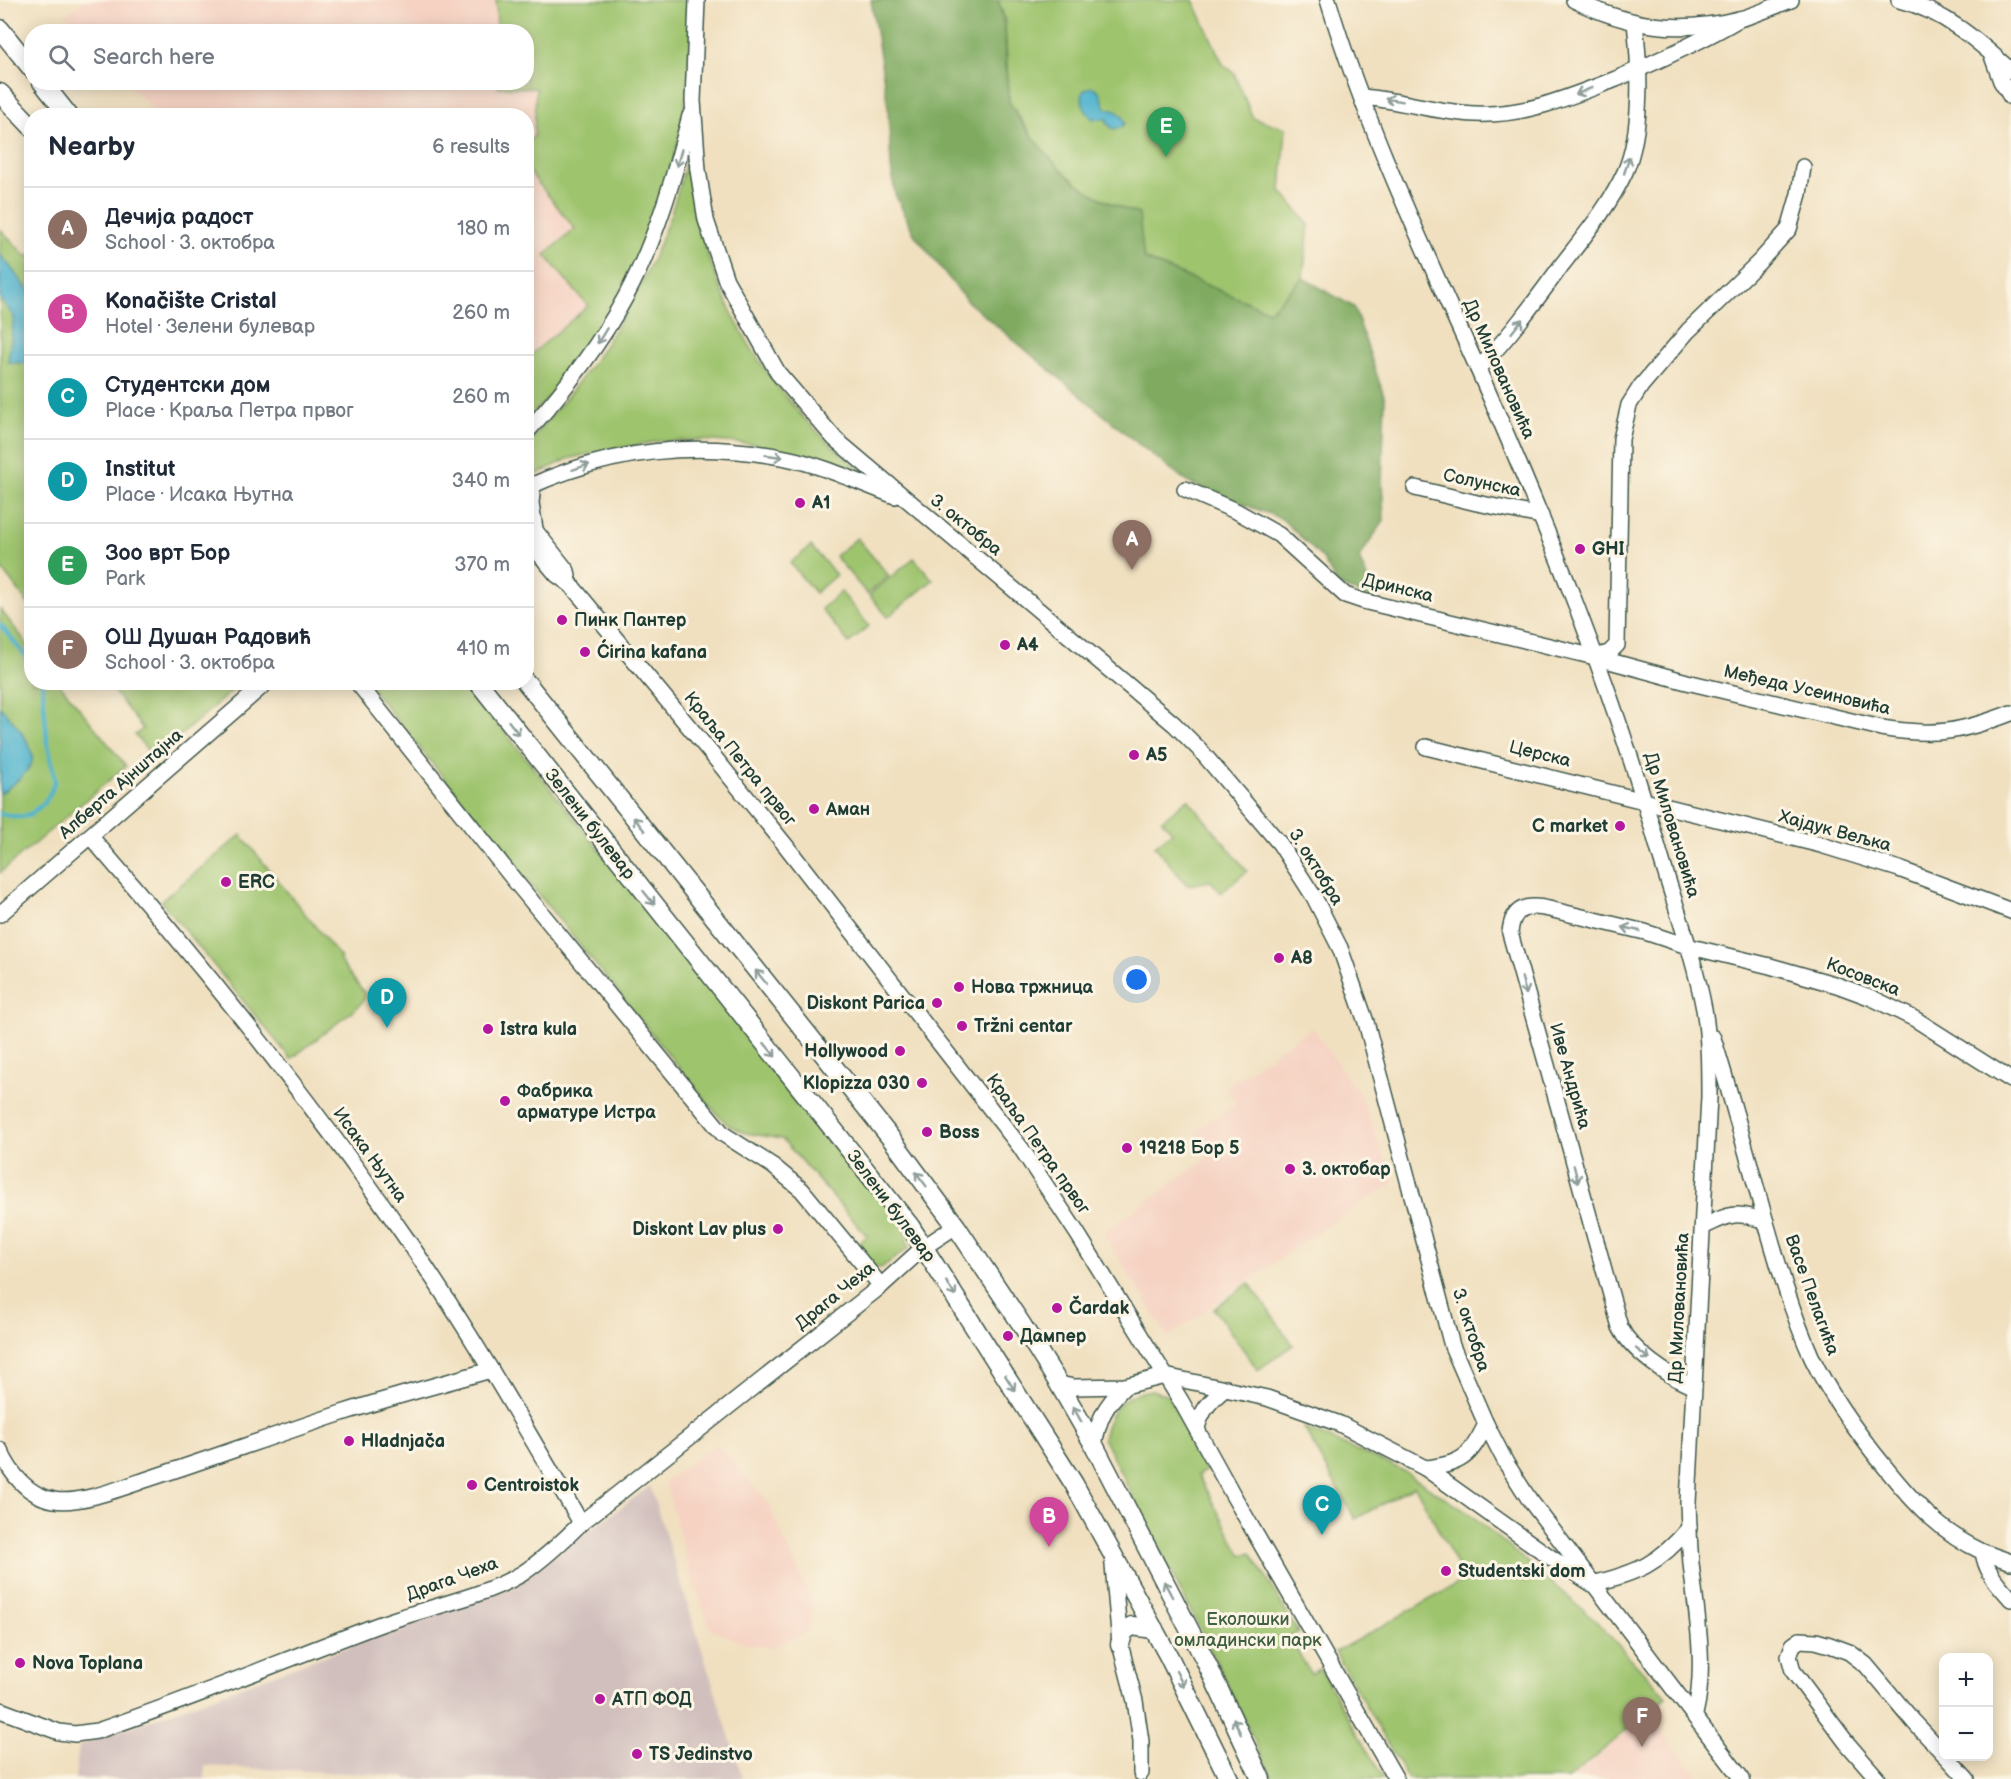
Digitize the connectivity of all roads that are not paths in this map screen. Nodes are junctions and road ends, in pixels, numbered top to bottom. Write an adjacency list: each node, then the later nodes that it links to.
1 (697, 0): 17 (street)
2 (1328, 0): 15 (street, Др Миловановића)
3 (1574, 0): 7 (street)
4 (1791, 0): 6 (street)
5 (1899, 0): 9 (street)
6 (1739, 19): 7 (street); 11 (street)
7 (1635, 22): 11 (street)
8 (0, 29): 10 (street)
9 (1991, 53): 12 (street); 16 (street)
10 (24, 59)
11 (1638, 69): 15 (street, one-way to 15); 21 (street, one-way to 11)
12 (2011, 71)
13 (48, 90): 18 (street)
14 (0, 93): 19 (street)
15 (1362, 97): 21 (street, Др Миловановића)
16 (2011, 97)
17 (693, 101): 22 (street, one-way to 22); 26 (street, 3. октобра)
18 (63, 108)
19 (24, 119)
20 (1803, 167): 29 (street)
21 (1478, 369): 27 (street, Др Миловановића)
22 (534, 424)
23 (534, 484): 26 (street, one-way to 26)
24 (1415, 488): 27 (street, Солунска)
25 (1185, 489): 29 (street, Дринска)
26 (905, 500): 54 (street, 3. октобра)
27 (1541, 516): 29 (street, Др Миловановића)
28 (534, 534): 49 (street, Краља Петра првог)
29 (1595, 657): 34 (street, Међеда Усеиновића); 36 (street, Др Миловановића)
30 (258, 690): 37 (street, Алберта Ајнштајна)
31 (363, 690): 47 (street)
32 (484, 690): 46 (street, Зелени булевар, one-way to 46)
33 (532, 690): 44 (street, Зелени булевар, one-way to 33)
34 (2011, 712)
35 (1426, 747): 36 (street, Церска)
36 (1645, 802): 38 (street, Хајдук Вељка); 40 (street, Др Миловановића)
37 (90, 836): 39 (street, Алберта Ајнштајна); 48 (street, Исака Њутна)
38 (2011, 911)
39 (0, 914)
40 (1687, 946): 41 (street, Др Миловановића); 42 (street, Косовска); 52 (street, Иве Андрића, one-way to 52)
41 (1704, 1009): 43 (street, Васе Пелагића); 45 (street, Др Миловановића)
42 (2011, 1080)
43 (1766, 1222): 45 (street); 62 (street, Васе Пелагића)
44 (956, 1226): 46 (street, Драга Чеха); 50 (street, Зелени булевар)
45 (1702, 1227): 52 (street, Др Миловановића)
46 (924, 1247): 47 (street, Драга Чеха); 61 (street, Зелени булевар, one-way to 61)
47 (881, 1286): 59 (street, Драга Чеха)
48 (491, 1370): 57 (street); 59 (street, Исака Њутна)
49 (1165, 1376): 51 (street); 53 (street); 55 (street, Краља Петра првог)
50 (1059, 1384): 51 (street); 56 (street, Зелени булевар, one-way to 50)
51 (1125, 1386): 56 (street)
52 (1694, 1387): 60 (street, Др Миловановића)
53 (1226, 1388): 55 (street); 58 (street)
54 (1486, 1424): 58 (street); 64 (street, 3. октобра)
55 (1197, 1428): 75 (street, Краља Петра првог)
56 (1094, 1445): 74 (street, Зелени булевар, one-way to 56)
57 (0, 1450)
58 (1425, 1468): 64 (street)
59 (581, 1523): 68 (street, Драга Чеха)
60 (1689, 1528): 64 (street); 69 (street, Др Миловановића)
61 (1111, 1548): 66 (street, Зелени булевар); 67 (street)
62 (1983, 1552): 63 (street, Васе Пелагића); 65 (street)
63 (2011, 1562)
64 (1592, 1584): 69 (street, 3. октобра)
65 (2011, 1599)
66 (1154, 1629): 67 (street); 73 (street, Зелени булевар, one-way to 73)
67 (1120, 1644): 72 (street)
68 (0, 1710)
69 (1695, 1714): 76 (street, 3. октобра)
70 (1939, 1749): 77 (street)
71 (1950, 1761): 78 (street)
72 (1141, 1773)
73 (1229, 1779)
74 (1261, 1779)
75 (1396, 1779)
76 (1742, 1779)
77 (1878, 1779)
78 (1967, 1779)

